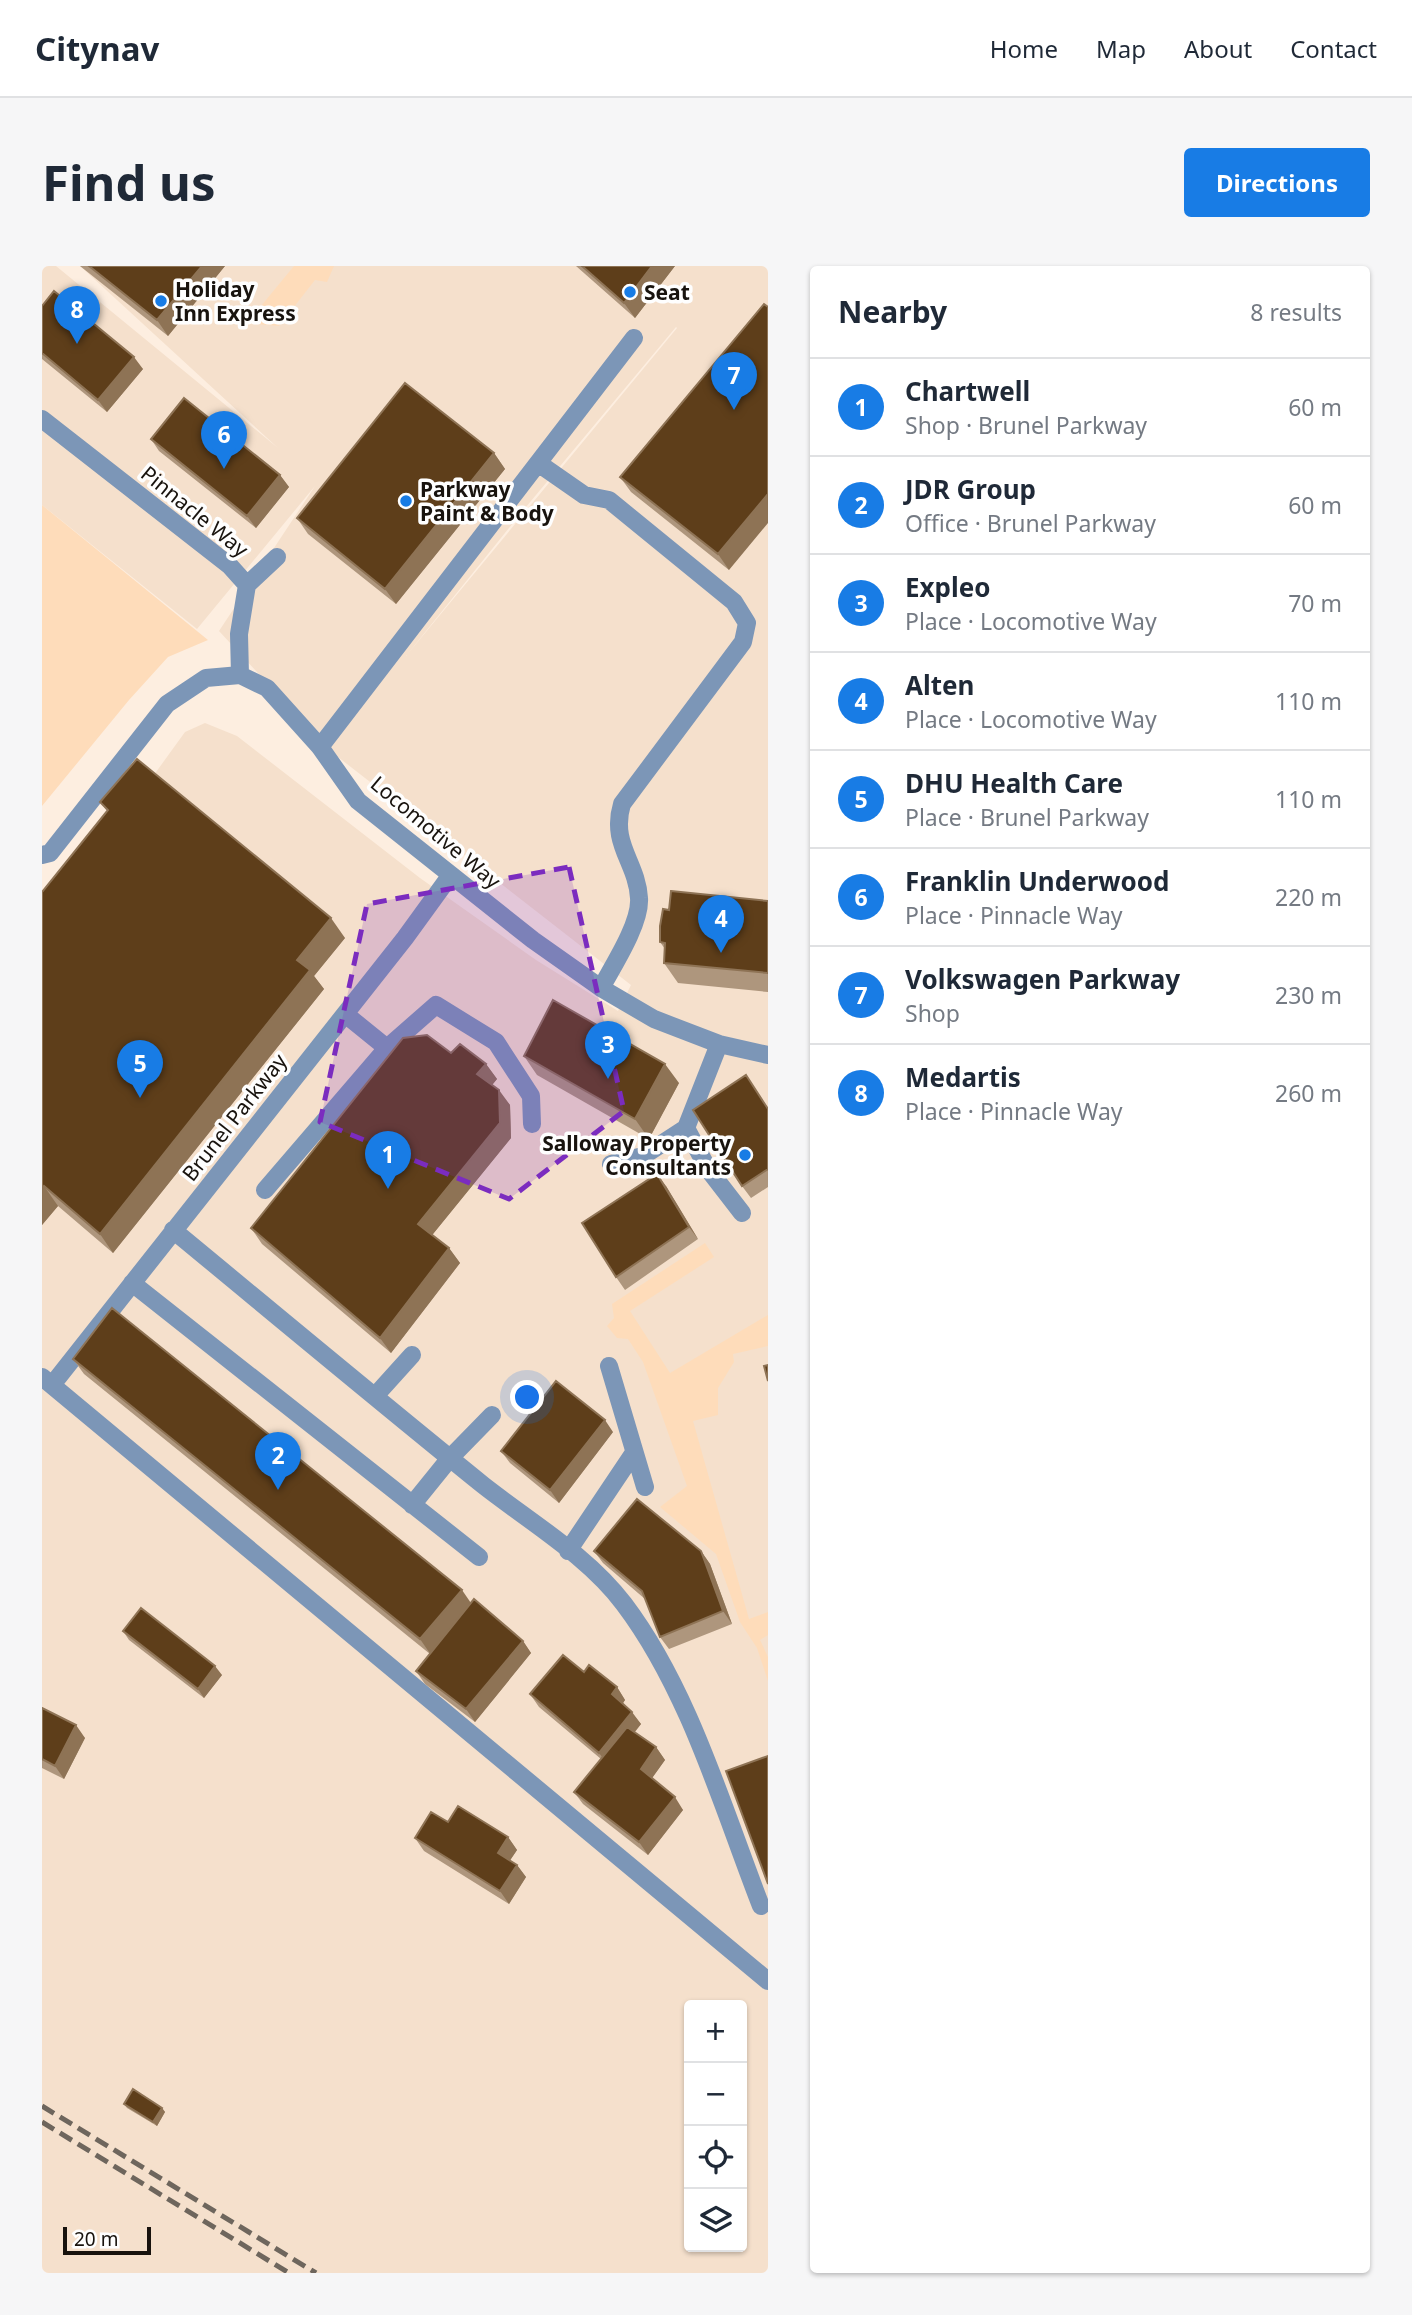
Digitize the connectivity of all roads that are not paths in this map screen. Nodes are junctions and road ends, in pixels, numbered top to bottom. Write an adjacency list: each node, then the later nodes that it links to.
1 (634, 338): 3 (street)
2 (42, 418): 5 (street, Pinnacle Way)
3 (538, 463): 7 (street); 10 (street)
4 (277, 556): 5 (street)
5 (247, 585): 6 (street, Pinnacle Way)
6 (240, 675): 7 (street, Locomotive Way); 8 (street)
7 (320, 747): 9 (street, Locomotive Way)
8 (45, 857)
9 (450, 876): 10 (street, Locomotive Way); 11 (street, Brunel Parkway)
10 (601, 988): 12 (street, Locomotive Way)
11 (345, 1014): 13 (street); 20 (street, Brunel Parkway)
12 (719, 1044): 14 (street, Locomotive Way); 16 (street)
13 (387, 1048): 15 (street); 18 (street)
14 (768, 1055)
15 (532, 1124)
16 (686, 1128): 17 (street); 19 (street)
17 (611, 1164)
18 (265, 1190)
19 (742, 1213)
20 (173, 1230): 21 (street, Brunel Parkway); 25 (street)
21 (132, 1283): 24 (street, Brunel Parkway); 30 (street)
22 (412, 1355): 25 (street)
23 (609, 1366): 27 (street)
24 (47, 1381): 34 (street)
25 (375, 1396): 28 (street)
26 (492, 1415): 28 (street)
27 (632, 1454): 29 (street); 31 (street)
28 (450, 1458): 30 (street); 31 (street)
29 (645, 1487)
30 (412, 1505): 32 (street)
31 (568, 1551): 33 (street)
32 (479, 1557)
33 (761, 1906)
34 (768, 1981)

